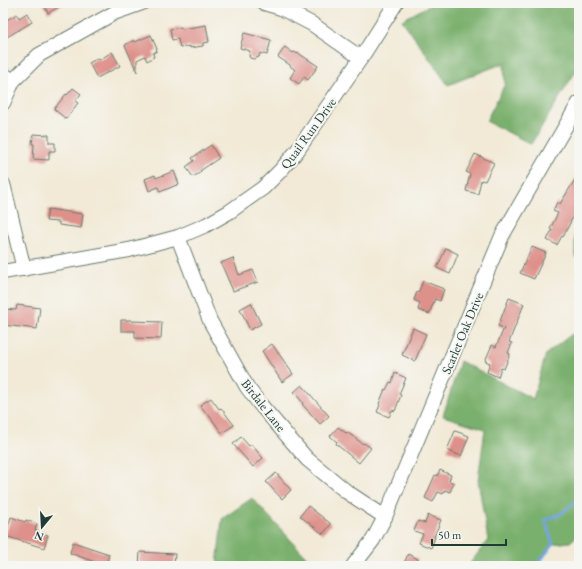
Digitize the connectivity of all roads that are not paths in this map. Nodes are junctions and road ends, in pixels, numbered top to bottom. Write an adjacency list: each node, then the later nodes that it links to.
1 (142, 3): 5 (street)
2 (264, 3): 4 (street)
3 (396, 3): 4 (street, Quail Run Drive)
4 (361, 58): 9 (street, Quail Run Drive)
5 (8, 78): 6 (street)
6 (3, 102)
7 (579, 103): 12 (street, Scarlet Oak Drive)
8 (3, 184): 10 (street)
9 (178, 237): 10 (street, Quail Run Drive); 12 (street, Birdale Lane)
10 (24, 269): 11 (street, Quail Run Drive)
11 (3, 272)
12 (385, 517): 13 (street, Scarlet Oak Drive)
13 (353, 566)

